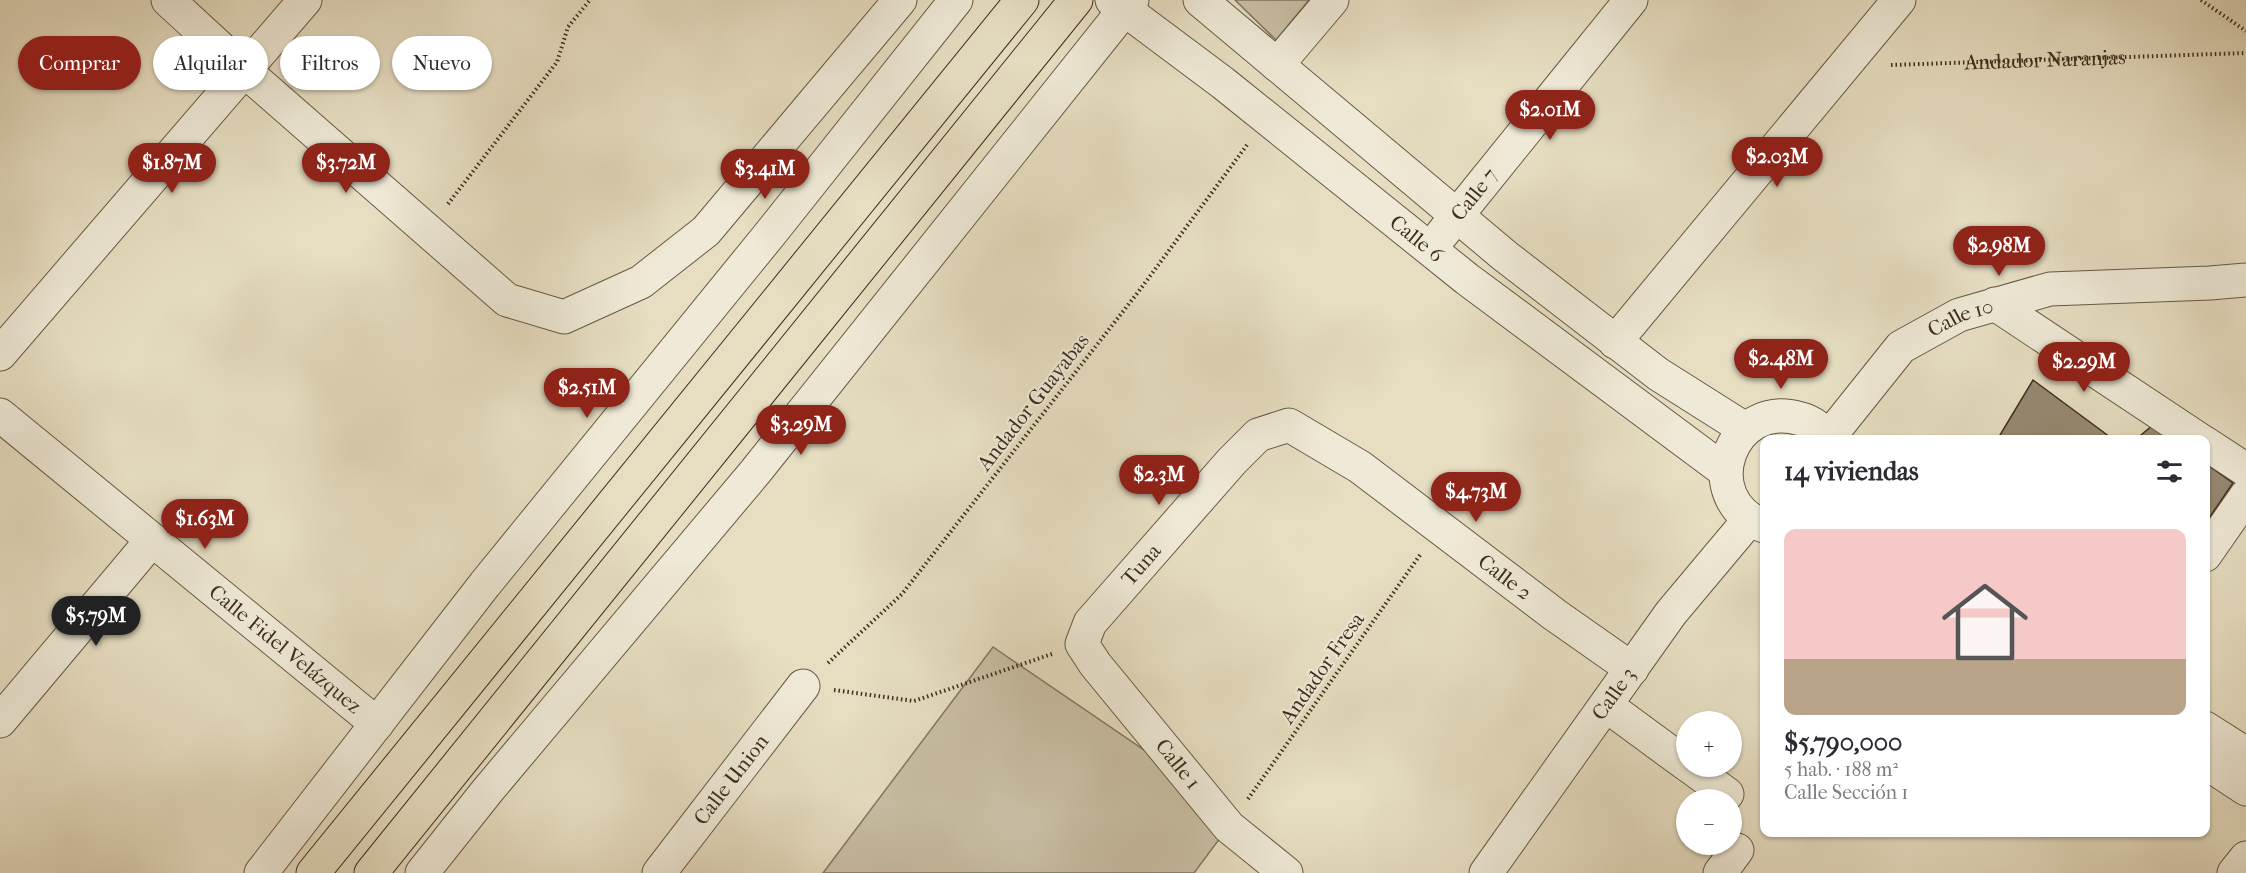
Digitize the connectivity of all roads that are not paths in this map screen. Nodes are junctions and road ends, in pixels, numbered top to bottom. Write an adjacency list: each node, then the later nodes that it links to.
1 (168, 0): 12 (street)
2 (305, 0): 13 (street)
3 (900, 0): 16 (street)
4 (956, 0): 41 (street)
5 (1023, 0): 51 (main road)
6 (1076, 0): 52 (main road)
7 (1200, 0): 14 (street, Calle 6)
8 (1332, 0): 14 (street)
9 (1631, 0): 17 (street, Calle 7)
10 (1899, 0): 21 (street)
11 (1123, 3): 18 (street, Calle 6); 53 (street)
12 (207, 36)
13 (268, 44)
14 (1277, 65): 17 (street, Calle 6)
15 (229, 90): 22 (street)
16 (267, 90)
17 (1456, 217): 18 (street, Calle 7); 21 (street, Calle 6)
18 (1430, 250): 31 (street, Calle 6)
19 (2246, 280): 20 (street, Calle 10)
20 (1995, 304): 27 (street, Calle 10); 28 (street)
21 (1615, 342): 25 (street, Calle 6)
22 (0, 354)
23 (0, 415): 34 (street, Calle Fidel Velázquez)
24 (1289, 425): 36 (street, Tuna); 37 (street, Calle 2)
25 (1746, 429): 26 (street); 31 (street)
26 (1826, 435)
27 (1832, 435)
28 (2192, 435)
29 (2210, 446): 30 (street)
30 (2246, 470)
31 (1725, 471): 33 (street)
32 (2246, 496): 35 (street)
33 (1756, 523): 37 (street, Calle 3)
34 (152, 540): 40 (street); 41 (street, Calle Fidel Velázquez)
35 (2210, 548)
36 (1082, 644): 55 (street, Calle 1)
37 (1632, 669): 39 (street, Calle 3)
38 (803, 686): 54 (street, Calle Union)
39 (1607, 706): 44 (street); 56 (street, Calle 3)
40 (0, 721)
41 (377, 724): 50 (street)
42 (2210, 731): 43 (street)
43 (2246, 754)
44 (1676, 757)
45 (2210, 765): 48 (street)
46 (1703, 777): 47 (street)
47 (1719, 789)
48 (2246, 789)
49 (2246, 858): 57 (street)
50 (261, 873)
51 (313, 873)
52 (371, 873)
53 (422, 873)
54 (659, 873)
55 (1286, 873)
56 (1486, 873)
57 (2234, 873)

